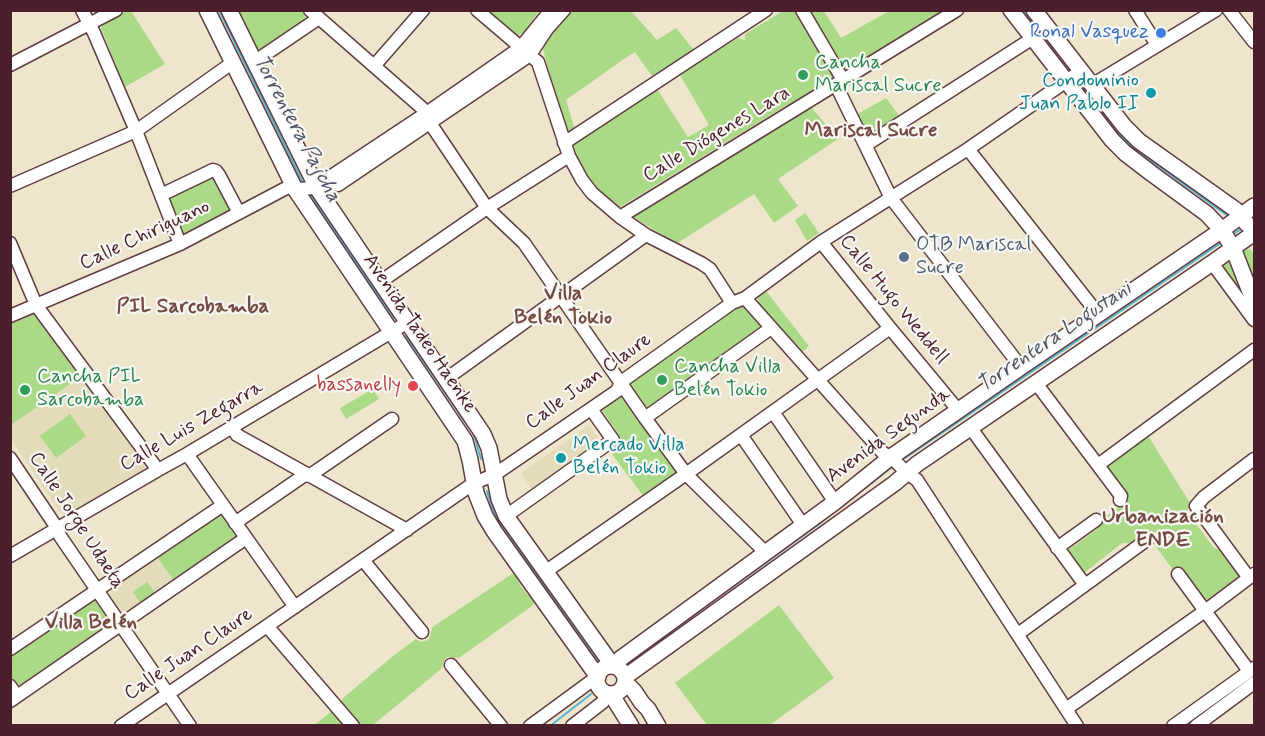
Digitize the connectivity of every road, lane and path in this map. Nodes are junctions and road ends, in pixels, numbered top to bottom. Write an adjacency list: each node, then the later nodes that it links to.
1 (82, 10): 18 (street)
2 (116, 10): 18 (street)
3 (207, 10): 24 (main road, Avenida Tadeo Haenke)
4 (229, 10): 23 (main road, Avenida Tadeo Haenke)
5 (423, 10): 26 (street)
6 (477, 10): 22 (street)
7 (551, 10): 22 (street, Calle Chiriguano)
8 (564, 10): 22 (street, Calle Chiriguano)
9 (766, 10): 33 (street)
10 (802, 10): 28 (street)
11 (957, 10): 28 (street, Calle Diógenes Lara)
12 (1011, 10): 19 (main road)
13 (1034, 10): 27 (main road)
14 (1135, 10): 21 (street)
15 (1215, 10): 21 (street)
16 (1230, 10): 20 (street)
17 (315, 14): 23 (street); 26 (street)
18 (90, 25): 25 (street); 32 (street)
19 (1033, 38): 29 (main road); 34 (street)
20 (1254, 42)
21 (1157, 45): 30 (street)
22 (525, 51): 31 (street, Calle Chiriguano); 33 (street)
23 (254, 62): 38 (main road, Avenida Tadeo Haenke)
24 (232, 63): 32 (street); 38 (main road, Avenida Tadeo Haenke)
25 (10, 64)
26 (374, 66): 31 (street)
27 (1082, 71): 29 (street, Calle Juan Claure); 30 (main road)
28 (839, 82): 34 (street); 45 (street, Calle Diógenes Lara)
29 (1066, 82): 35 (street, Calle Juan Claure); 46 (main road)
30 (1092, 85): 44 (main road)
31 (428, 118): 38 (street, Calle Chiriguano); 42 (street)
32 (136, 131): 37 (street); 39 (street)
33 (564, 143): 36 (street)
34 (866, 145): 40 (street)
35 (968, 149): 40 (street, Calle Juan Claure); 60 (street)
36 (568, 156): 42 (street); 45 (street)
37 (10, 186)
38 (307, 187): 43 (street, Calle Chiriguano); 54 (main road, Avenida Tadeo Haenke); 66 (main road, Avenida Tadeo Haenke)
39 (161, 195): 43 (street); 51 (street)
40 (891, 198): 49 (street, Calle Juan Claure); 68 (street)
41 (1254, 206): 44 (main road, Avenida Segunda)
42 (487, 208): 54 (street); 55 (street)
43 (239, 213): 51 (street, Calle Chiriguano)
44 (1241, 216): 46 (main road, Avenida Segunda); 48 (main road)
45 (620, 217): 47 (street)
46 (1222, 230): 52 (main road); 60 (main road, Avenida Segunda)
47 (646, 235): 55 (street); 58 (street)
48 (1254, 236): 52 (main road, Avenida Segunda)
49 (821, 242): 56 (street, Calle Juan Claure); 65 (street, Calle Hugo Weddell)
50 (10, 243): 59 (street)
51 (180, 244): 59 (street, Calle Chiriguano)
52 (1233, 248): 53 (main road, Avenida Segunda); 57 (main road)
53 (1212, 263): 62 (street); 72 (main road, Avenida Segunda)
54 (380, 282): 63 (main road, Avenida Tadeo Haenke)
55 (561, 296): 69 (street); 71 (street)
56 (745, 298): 58 (street, Calle Juan Claure); 64 (street)
57 (1254, 302)
58 (732, 303): 71 (street, Calle Juan Claure)
59 (36, 305): 61 (street, Calle Chiriguano); 86 (street)
60 (1098, 314): 68 (main road, Avenida Segunda)
61 (10, 316)
62 (1254, 320)
63 (408, 322): 66 (street, Calle Luis Zegarra); 69 (main road, Avenida Tadeo Haenke)
64 (771, 328): 70 (street); 76 (street)
65 (890, 328): 70 (street); 74 (street, Calle Hugo Weddell)
66 (392, 332): 79 (street, Calle Luis Zegarra); 91 (main road, Avenida Tadeo Haenke)
67 (1254, 350): 85 (street)
68 (1021, 367): 74 (main road, Avenida Segunda)
69 (446, 379): 90 (main road, Avenida Tadeo Haenke)
70 (818, 380): 75 (street); 82 (street)
71 (621, 382): 73 (street, Calle Juan Claure); 76 (street)
72 (1036, 383): 78 (main road, Avenida Segunda); 85 (street)
73 (591, 409): 90 (street, Calle Juan Claure); 95 (street)
74 (958, 410): 82 (main road, Avenida Segunda)
75 (773, 412): 80 (street); 93 (street)
76 (645, 418): 88 (street)
77 (392, 419): 89 (street)
78 (970, 427): 87 (main road, Avenida Segunda); 103 (street)
79 (232, 428): 81 (street, Calle Luis Zegarra); 89 (street)
80 (741, 435): 88 (street); 98 (street)
81 (187, 454): 86 (street, Calle Luis Zegarra); 94 (street)
82 (891, 457): 87 (street); 93 (main road, Avenida Segunda)
83 (10, 458): 99 (street, Calle Jorge Udaeta)
84 (1254, 459): 109 (street)
85 (1098, 465): 92 (street)
86 (158, 470): 99 (street, Calle Luis Zegarra)
87 (907, 473): 117 (street); 121 (main road, Avenida Segunda)
88 (686, 474): 104 (street); 107 (street)
89 (307, 475): 97 (street); 100 (street)
90 (494, 475): 91 (street, Calle Juan Claure); 95 (main road, Avenida Tadeo Haenke)
91 (474, 483): 100 (street, Calle Juan Claure); 122 (main road, Avenida Tadeo Haenke)
92 (1120, 500)
93 (835, 502): 98 (main road, Avenida Segunda)
94 (223, 505): 97 (street); 111 (street)
95 (506, 516): 107 (main road, Avenida Tadeo Haenke)
96 (1096, 520): 103 (street)
97 (235, 523): 101 (street)
98 (803, 525): 104 (main road, Avenida Segunda)
99 (57, 528): 105 (street, Calle Luis Zegarra); 111 (street, Calle Jorge Udaeta)
100 (407, 530): 106 (street, Calle Juan Claure)
101 (246, 538): 112 (street); 114 (street)
102 (1148, 540): 110 (street)
103 (1057, 548): 110 (street)
104 (766, 553): 121 (main road, Avenida Segunda)
105 (10, 556)
106 (363, 560): 112 (street, Calle Juan Claure); 116 (street)
107 (545, 572): 121 (main road, Avenida Tadeo Haenke)
108 (1178, 574): 113 (street)
109 (1252, 576): 113 (street)
110 (1085, 585): 117 (street)
111 (97, 590): 114 (street, Calle Jorge Udaeta); 118 (street)
112 (295, 607): 115 (street, Calle Juan Claure)
113 (1205, 611): 120 (street); 128 (street)
114 (121, 625): 124 (street, Calle Jorge Udaeta); 126 (street)
115 (267, 626): 124 (street, Calle Juan Claure); 131 (street)
116 (422, 632)
117 (1018, 634): 128 (street)
118 (10, 649)
119 (451, 665): 132 (street)
120 (1252, 669): 139 (street)
121 (620, 673): 122 (main road); 125 (main road); 127 (main road, Avenida Tadeo Haenke)
122 (597, 678): 125 (main road); 133 (street)
123 (1254, 683): 140 (street)
124 (168, 693): 129 (street, Calle Juan Claure); 130 (street, Calle Jorge Udaeta)
125 (609, 693): 134 (street); 135 (main road)
126 (13, 694)
127 (642, 703): 136 (main road, Avenida Tadeo Haenke); 137 (main road, Avenida Tadeo Haenke)
128 (1066, 709): 138 (street)
129 (121, 726)
130 (190, 726)
131 (353, 726)
132 (501, 726)
133 (530, 726)
134 (572, 726)
135 (631, 726)
136 (651, 726)
137 (658, 726)
138 (1077, 726)
139 (1173, 726)
140 (1196, 726)

